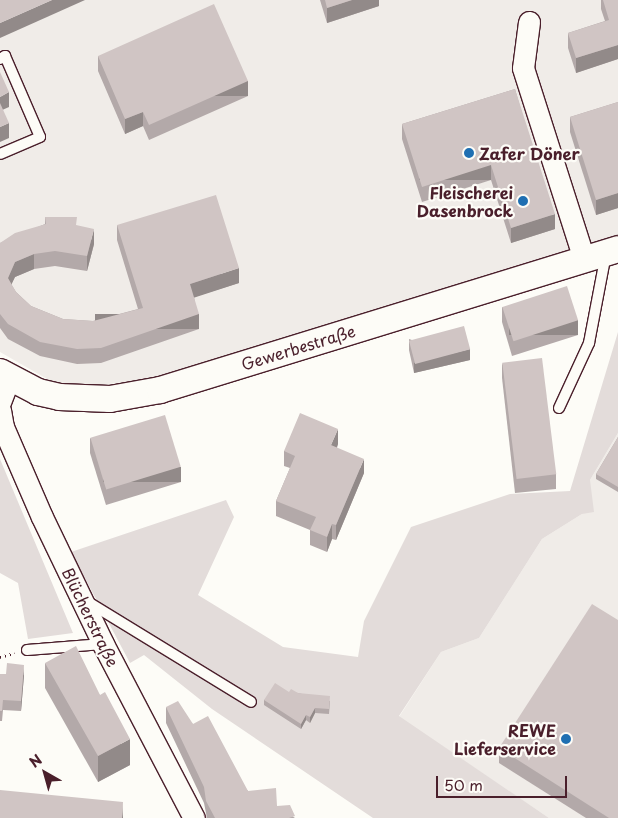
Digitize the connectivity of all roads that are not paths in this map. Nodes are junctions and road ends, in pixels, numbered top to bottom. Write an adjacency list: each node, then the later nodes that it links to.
1 (529, 22): 4 (street)
2 (0, 58): 3 (lane)
3 (0, 154)
4 (603, 254): 5 (street, Gewerbestraße); 6 (lane)
5 (3, 384)
6 (559, 408)
7 (0, 410): 8 (street, Blücherstraße)
8 (82, 599): 9 (street, Blücherstraße); 11 (lane)
9 (103, 644): 10 (lane); 12 (street, Blücherstraße)
10 (27, 650)
11 (251, 702)
12 (194, 818)

